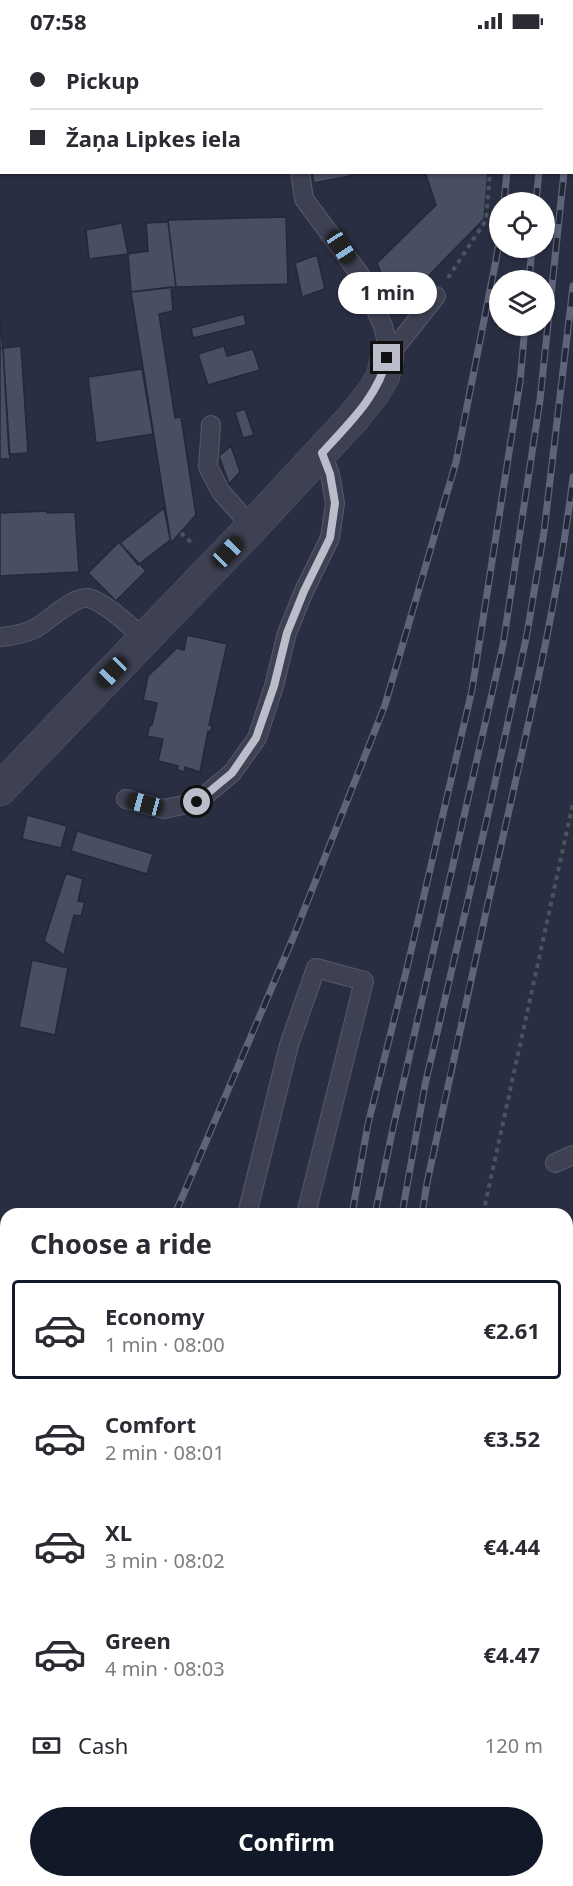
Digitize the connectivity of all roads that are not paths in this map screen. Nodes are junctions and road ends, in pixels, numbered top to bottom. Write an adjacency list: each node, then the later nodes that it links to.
1 (300, 174): 3 (lane)
2 (436, 296): 3 (lane)
3 (387, 358): 5 (street)
4 (211, 425): 6 (lane)
5 (322, 453): 6 (street); 10 (lane)
6 (252, 527): 8 (street)
7 (0, 637): 8 (lane)
8 (145, 639): 9 (street)
9 (0, 789)
10 (126, 799)
11 (573, 1155): 12 (lane)
12 (555, 1163)
13 (248, 1208): 14 (lane)
14 (307, 1208)

